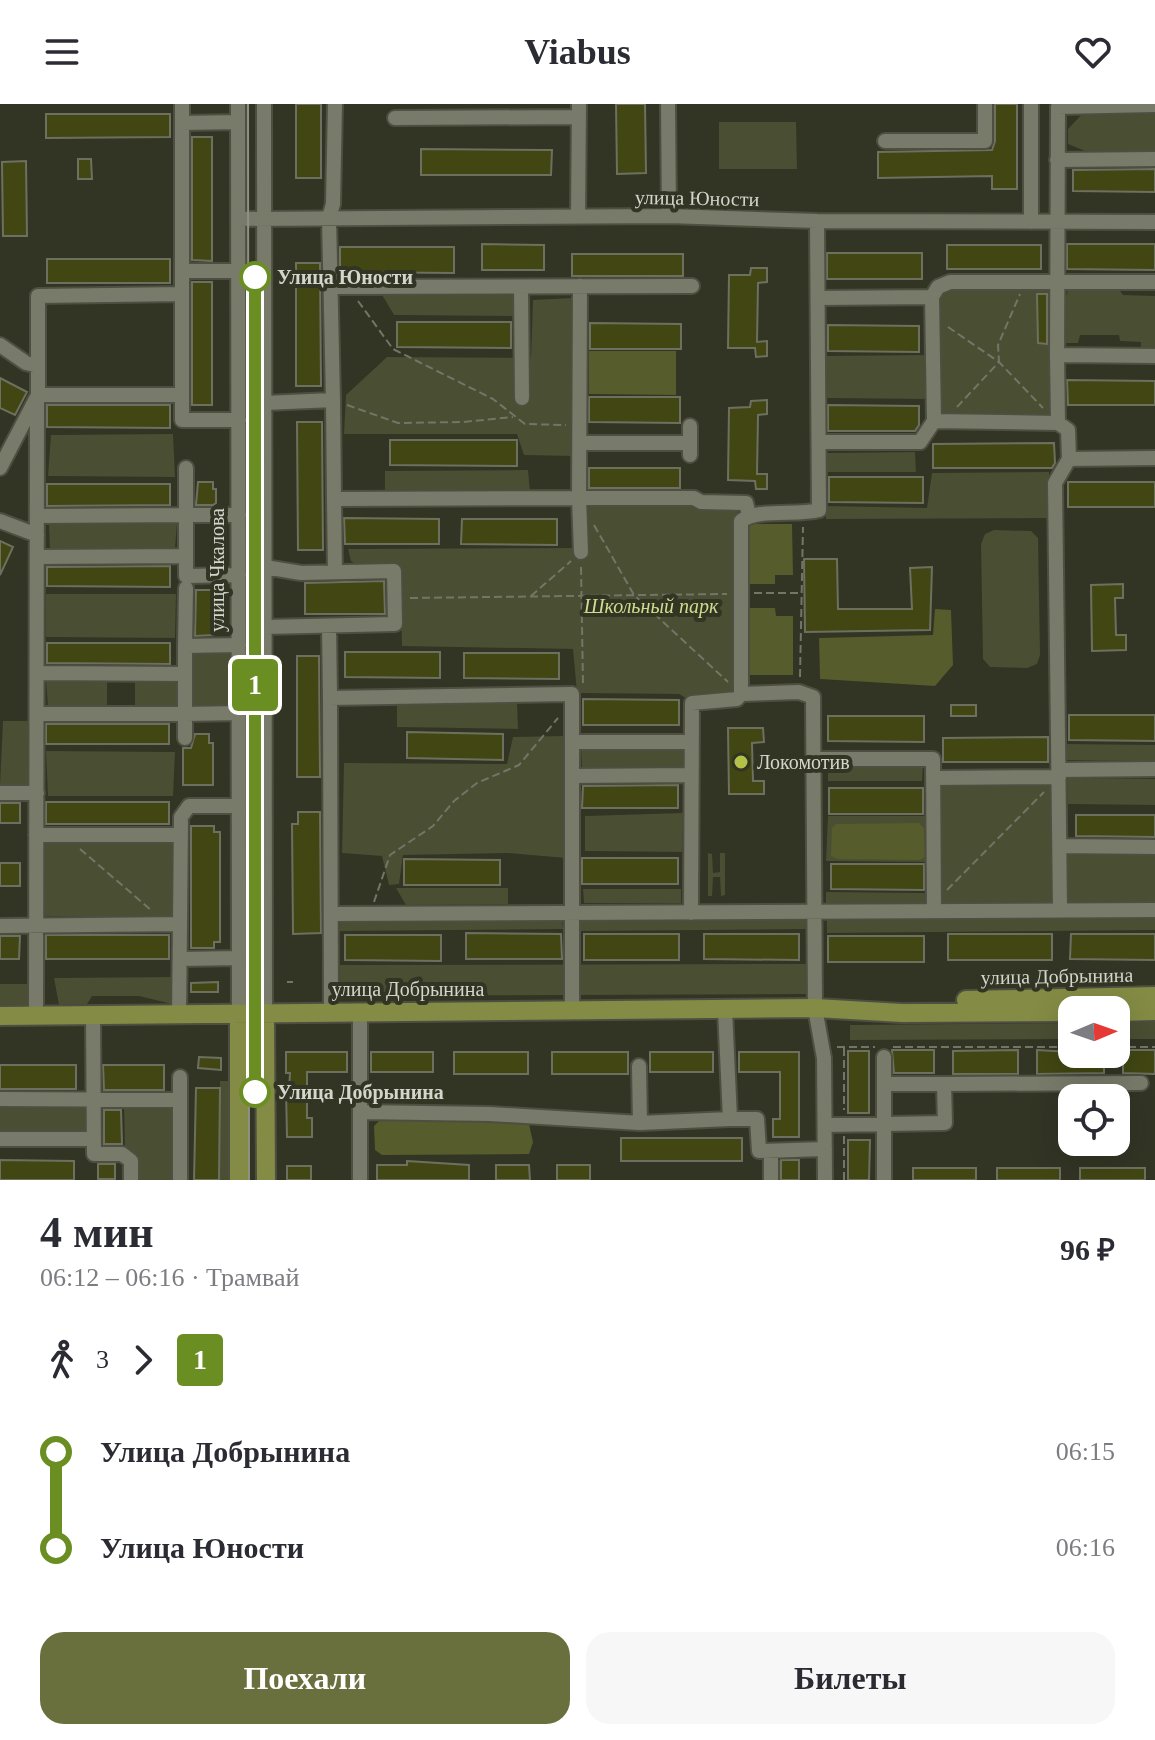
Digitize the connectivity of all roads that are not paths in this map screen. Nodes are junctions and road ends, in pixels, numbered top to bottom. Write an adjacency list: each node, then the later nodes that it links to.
1 (182, 104): 12 (street)
2 (238, 104): 11 (street, улица Чкалова)
3 (264, 104): 20 (street)
4 (335, 104): 18 (street)
5 (668, 104): 17 (street)
6 (985, 104): 13 (street)
7 (1031, 104): 22 (street)
8 (1155, 105): 15 (street)
9 (578, 110): 10 (street); 16 (street)
10 (395, 118)
11 (238, 122): 12 (street); 19 (street, улица Чкалова)
12 (182, 123): 25 (street)
13 (885, 141)
14 (1155, 159): 15 (street)
15 (1057, 160): 23 (street)
16 (578, 216): 17 (street, улица Юности); 18 (street, улица Юности)
17 (669, 216): 21 (street, улица Юности)
18 (329, 218): 20 (street, улица Юности); 31 (street)
19 (238, 219): 20 (street, улица Юности); 26 (street, улица Чкалова)
20 (264, 219): 44 (street)
21 (817, 221): 22 (street, улица Юности); 35 (street)
22 (1031, 222): 23 (street, улица Юности)
23 (1057, 222): 24 (street, улица Юности); 28 (street)
24 (1155, 222)
25 (182, 271): 26 (street); 33 (street)
26 (238, 271): 45 (street, улица Чкалова)
27 (1155, 282): 28 (street)
28 (1056, 283): 34 (street); 37 (street)
29 (580, 286): 30 (street); 32 (street); 50 (street)
30 (692, 286)
31 (329, 287): 32 (street); 43 (street)
32 (521, 287): 42 (street)
33 (182, 294): 39 (street); 40 (street)
34 (932, 297): 35 (street); 46 (street)
35 (818, 298): 49 (street)
36 (0, 345): 39 (street)
37 (1057, 355): 38 (street); 47 (street)
38 (1155, 356)
39 (38, 366): 41 (street)
40 (182, 395): 41 (street); 45 (street)
41 (38, 396): 53 (street); 60 (street)
42 (522, 398)
43 (333, 400): 44 (street); 56 (street)
44 (265, 403): 66 (street)
45 (239, 420): 58 (street, улица Чкалова)
46 (940, 421): 47 (street); 49 (street)
47 (1058, 423): 52 (street)
48 (690, 426): 50 (street)
49 (819, 442): 59 (street)
50 (580, 443): 55 (street)
51 (1155, 458): 52 (street)
52 (1069, 459): 86 (street)
53 (0, 468)
54 (186, 468): 57 (street)
55 (579, 498): 56 (street); 59 (street); 63 (street)
56 (334, 499): 67 (street)
57 (186, 515): 58 (street); 60 (street); 64 (street)
58 (239, 515): 68 (street, улица Чкалова)
59 (749, 515): 76 (street)
60 (37, 516): 62 (street)
61 (0, 521): 62 (street)
62 (37, 535): 65 (street)
63 (581, 552)
64 (186, 556): 65 (street); 68 (street)
65 (37, 557): 74 (street)
66 (265, 567): 67 (street); 71 (street)
67 (335, 572): 70 (street)
68 (239, 575): 72 (street, улица Чкалова)
69 (186, 588): 73 (street)
70 (329, 626): 71 (street); 77 (street)
71 (265, 627): 119 (street)
72 (239, 645): 73 (street); 78 (street, улица Чкалова)
73 (185, 646): 75 (street)
74 (37, 673): 75 (street); 79 (street)
75 (185, 674): 80 (street)
76 (741, 694): 83 (street); 84 (street)
77 (330, 698): 82 (street); 102 (street)
78 (239, 713): 80 (street); 92 (street, улица Чкалова)
79 (37, 714): 80 (street); 91 (street)
80 (185, 714): 81 (street)
81 (185, 738)
82 (572, 742): 83 (street); 88 (street)
83 (691, 742): 87 (street)
84 (814, 759): 89 (street); 100 (street)
85 (1155, 769): 86 (street)
86 (1059, 773): 89 (street); 95 (street)
87 (691, 775): 88 (street); 101 (street)
88 (572, 776): 103 (street)
89 (935, 778): 97 (street)
90 (0, 793): 91 (street)
91 (37, 793): 93 (street)
92 (239, 806): 94 (street); 107 (street, улица Чкалова)
93 (36, 835): 94 (street); 105 (street)
94 (180, 835): 104 (street)
95 (1060, 846): 96 (street); 98 (street)
96 (1155, 847)
97 (934, 906): 98 (street); 100 (street)
98 (1060, 910): 99 (street)
99 (1155, 910)
100 (815, 911): 101 (street); 111 (street)
101 (691, 913): 103 (street)
102 (331, 914): 103 (street); 116 (street)
103 (571, 914): 114 (street)
104 (173, 924): 105 (street); 108 (street)
105 (36, 925): 106 (street); 123 (street)
106 (0, 926)
107 (239, 958): 108 (street); 120 (street, улица Чкалова)
108 (180, 959): 121 (street)
109 (1155, 996): 110 (main road, улица Добрынина)
110 (902, 1007): 111 (main road, улица Добрынина); 117 (main road, улица Добрынина)
111 (815, 1008): 112 (main road, улица Добрынина); 138 (street)
112 (725, 1010): 114 (main road, улица Добрынина); 135 (street)
113 (360, 1011): 114 (main road, улица Добрынина); 116 (main road, улица Добрынина); 134 (street)
114 (572, 1011)
115 (1155, 1011): 118 (main road, улица Добрынина)
116 (331, 1012): 119 (main road, улица Добрынина)
117 (1058, 1012)
118 (1130, 1012)
119 (265, 1013): 120 (main road, улица Добрынина); 146 (main road)
120 (239, 1014): 121 (main road, улица Добрынина); 145 (main road, улица Чкалова)
121 (179, 1015): 124 (main road, улица Добрынина)
122 (0, 1016): 123 (main road, улица Добрынина)
123 (36, 1016): 124 (main road, улица Добрынина)
124 (93, 1016): 132 (street)
125 (884, 1057): 129 (street)
126 (639, 1066): 136 (street)
127 (180, 1077): 133 (street)
128 (1141, 1083): 130 (street)
129 (884, 1084): 130 (street); 137 (street)
130 (944, 1084): 137 (street)
131 (0, 1099): 132 (street)
132 (93, 1100): 133 (street); 140 (street)
133 (180, 1100): 144 (street)
134 (360, 1112): 136 (street); 147 (street)
135 (730, 1119): 136 (street); 142 (street)
136 (640, 1123)
137 (884, 1124): 138 (street); 150 (street)
138 (825, 1125): 141 (street)
139 (0, 1139): 140 (street)
140 (94, 1139): 143 (street)
141 (825, 1149): 142 (street); 149 (street)
142 (771, 1151): 148 (street)
143 (131, 1180)
144 (180, 1180)
145 (239, 1180)
146 (266, 1180)
147 (360, 1180)
148 (771, 1180)
149 (825, 1180)
150 (884, 1180)

